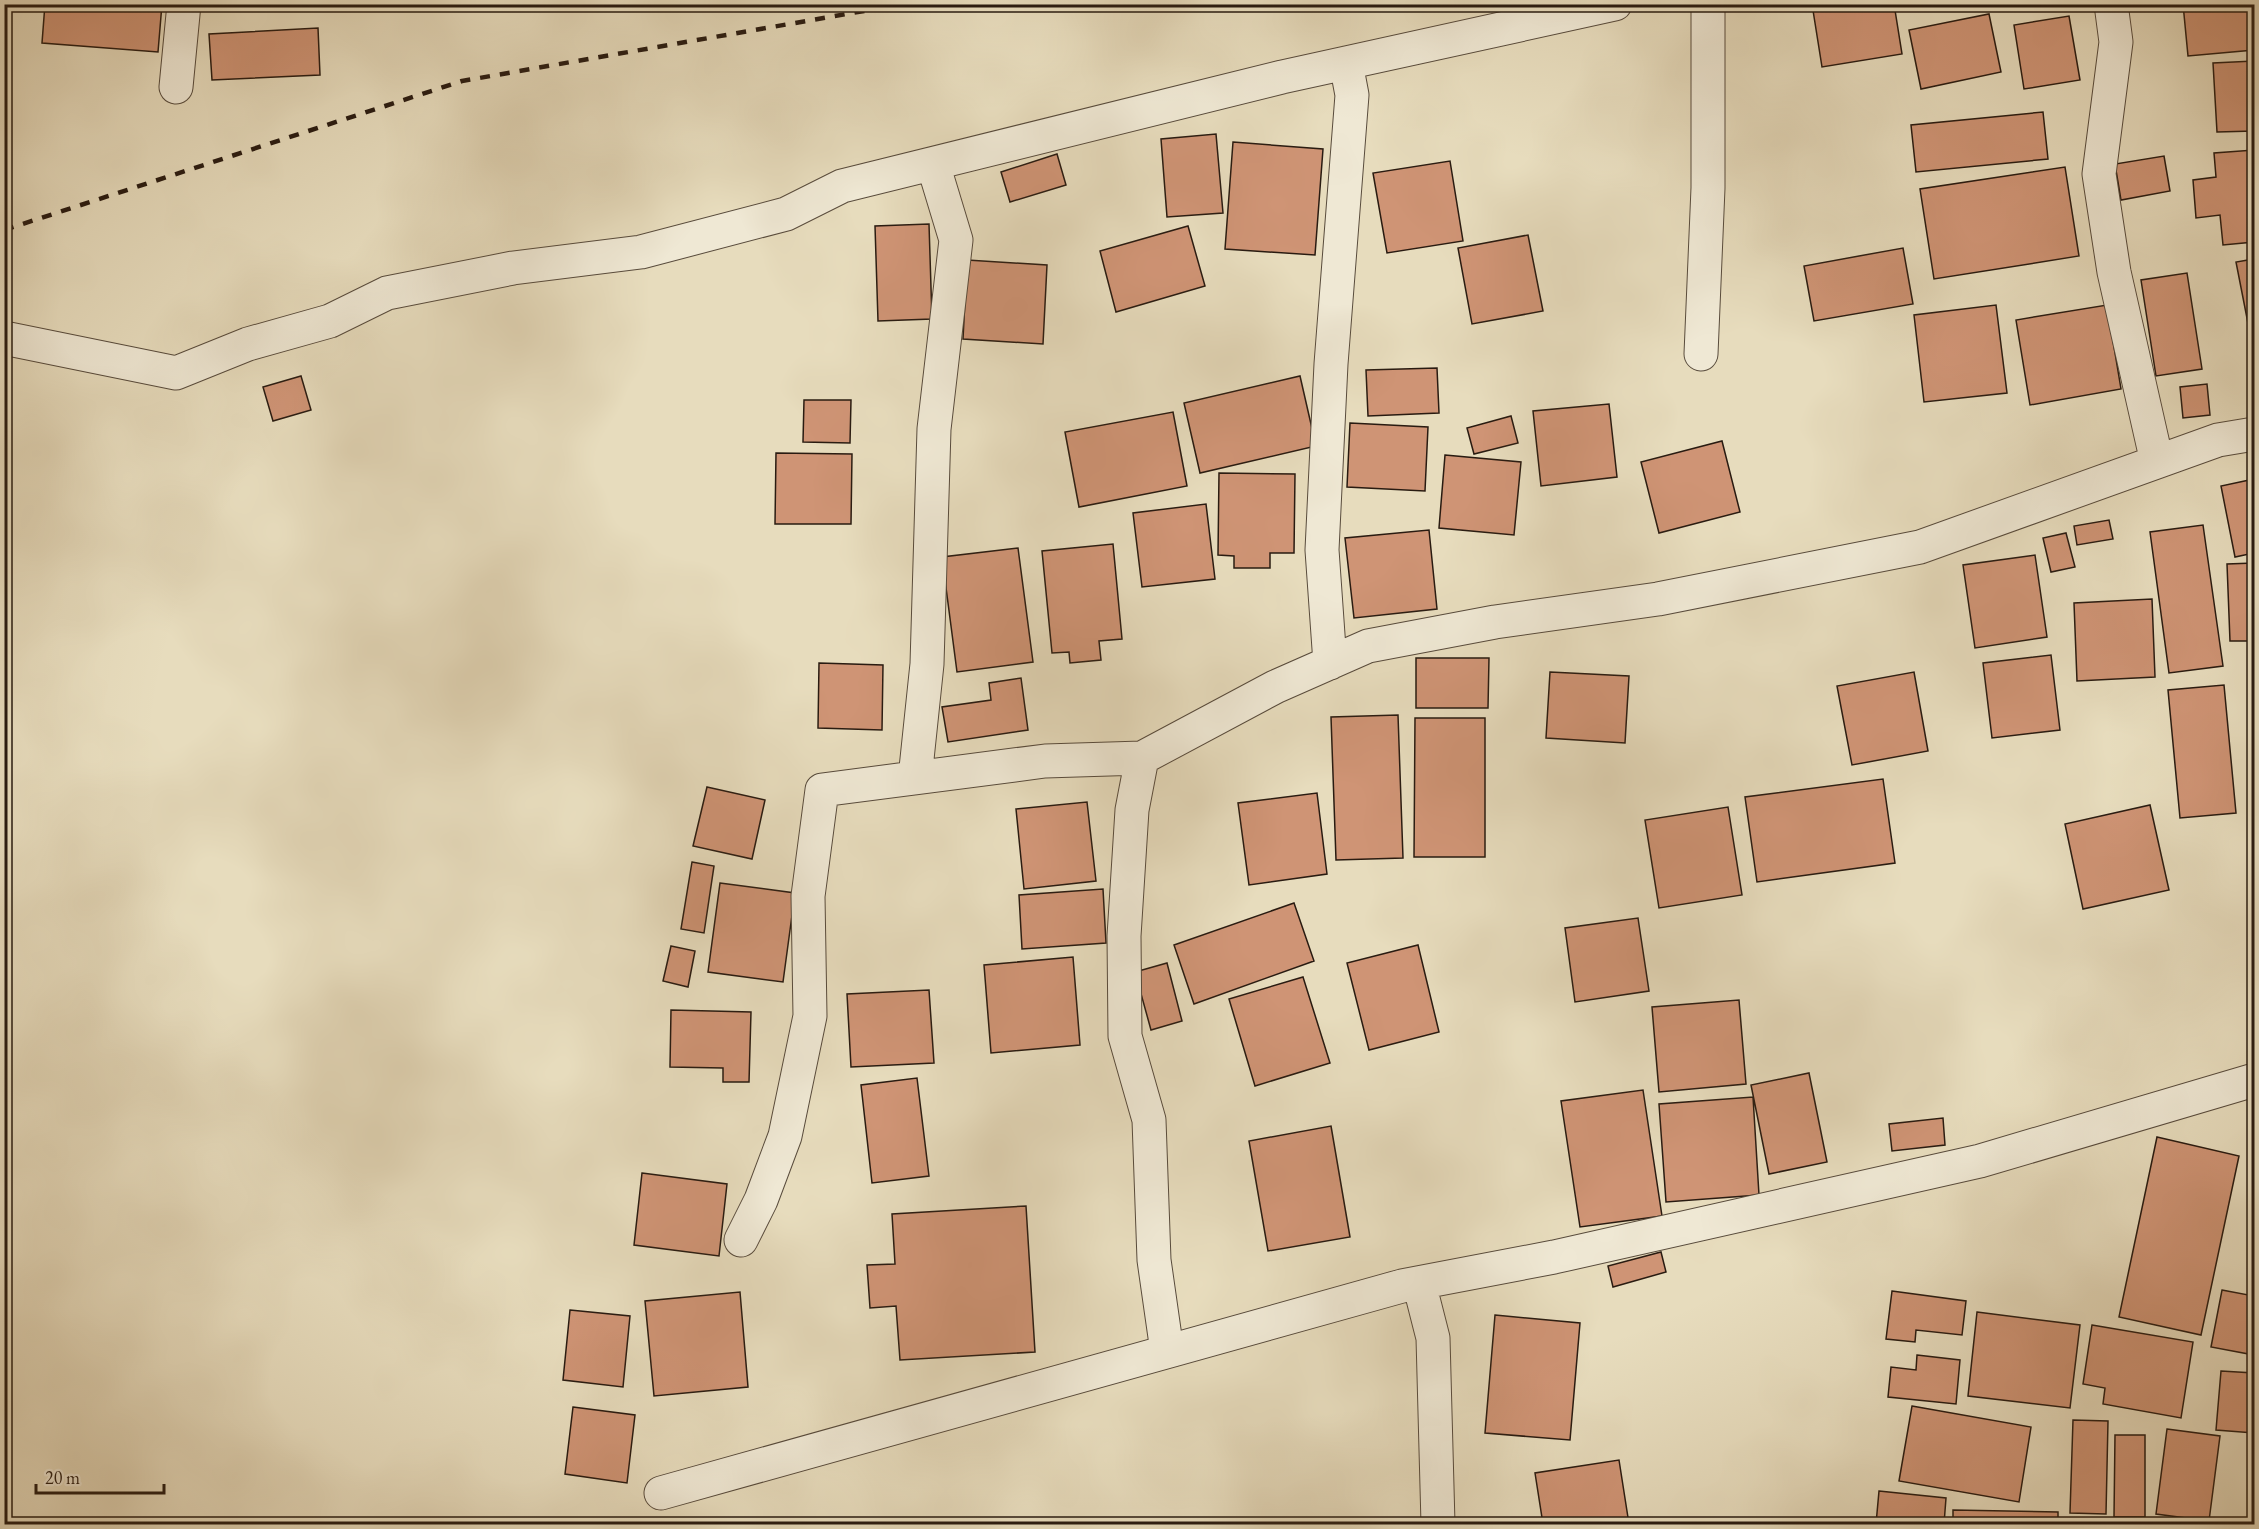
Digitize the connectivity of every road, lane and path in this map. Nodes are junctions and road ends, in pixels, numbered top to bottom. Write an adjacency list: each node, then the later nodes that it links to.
1 (184, 4): 6 (street)
2 (1615, 4): 5 (street)
3 (1708, 4): 9 (street)
4 (2111, 4): 11 (street)
5 (1346, 63): 7 (street); 12 (street)
6 (176, 87)
7 (933, 164): 8 (street); 14 (street)
8 (4, 338)
9 (1701, 354)
10 (2254, 434): 11 (street)
11 (2157, 462): 12 (street)
12 (1330, 663): 13 (street)
13 (1142, 758): 14 (street); 18 (street)
14 (915, 778): 16 (street)
15 (2254, 1080): 17 (street)
16 (741, 1240)
17 (1419, 1283): 18 (street); 20 (street)
18 (1167, 1351): 19 (street)
19 (661, 1493)
20 (1438, 1524)

